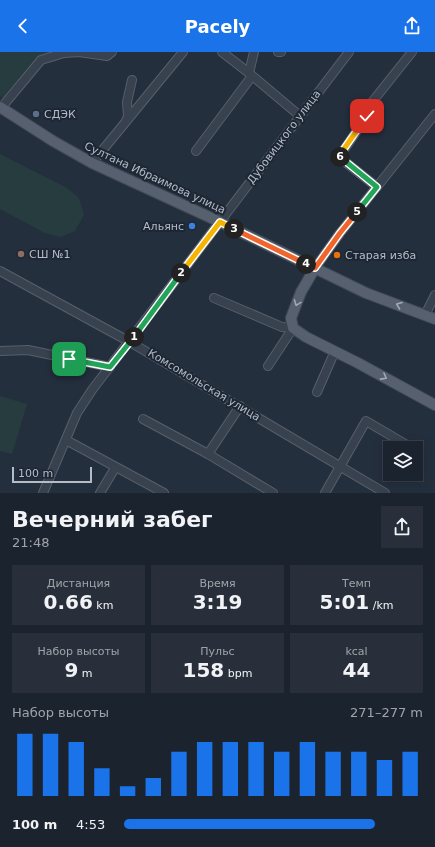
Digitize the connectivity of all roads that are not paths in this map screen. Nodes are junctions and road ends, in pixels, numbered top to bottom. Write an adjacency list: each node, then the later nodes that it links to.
1 (112, 52): 11 (street)
2 (183, 52): 14 (street)
3 (222, 52): 9 (street)
4 (254, 52): 9 (street)
5 (278, 52): 6 (street)
6 (281, 52)
7 (349, 52): 13 (street, Дубовицкого улица)
8 (412, 52): 17 (street)
9 (251, 75): 13 (street); 15 (street)
10 (132, 80): 14 (street)
11 (0, 108): 16 (main road, Султана Ибраимова улица)
12 (435, 114): 17 (street)
13 (300, 116): 18 (street, Дубовицкого улица)
14 (126, 121): 16 (street)
15 (196, 151)
16 (92, 163): 18 (main road, Султана Ибраимова улица)
17 (377, 187): 19 (street)
18 (220, 222): 19 (main road, Султана Ибраимова улица); 26 (street, Дубовицкого улица)
19 (315, 268): 23 (main road, Султана Ибраимова улица, one-way to 19); 25 (main road, one-way to 25)
20 (0, 271): 26 (street, Комсомольская улица)
21 (435, 295): 23 (street)
22 (214, 298): 25 (street)
23 (425, 315): 24 (main road, Султана Ибраимова улица)
24 (435, 319)
25 (293, 328): 28 (main road); 29 (street)
26 (130, 342): 30 (street, Дубовицкого улица); 33 (street, Комсомольская улица)
27 (0, 351): 30 (street)
28 (335, 352): 31 (street); 32 (main road, one-way to 32)
29 (268, 366)
30 (110, 367): 35 (street, Дубовицкого улица)
31 (317, 392)
32 (435, 405)
33 (240, 406): 37 (street); 38 (street, Комсомольская улица)
34 (143, 419): 37 (street)
35 (66, 440): 39 (street); 40 (street, Дубовицкого улица)
36 (400, 441): 38 (street)
37 (208, 454): 43 (street)
38 (341, 466): 44 (street); 45 (street, Комсомольская улица)
39 (115, 468): 41 (street); 42 (street)
40 (43, 493)
41 (100, 493)
42 (164, 493)
43 (273, 493)
44 (325, 493)
45 (385, 493)

